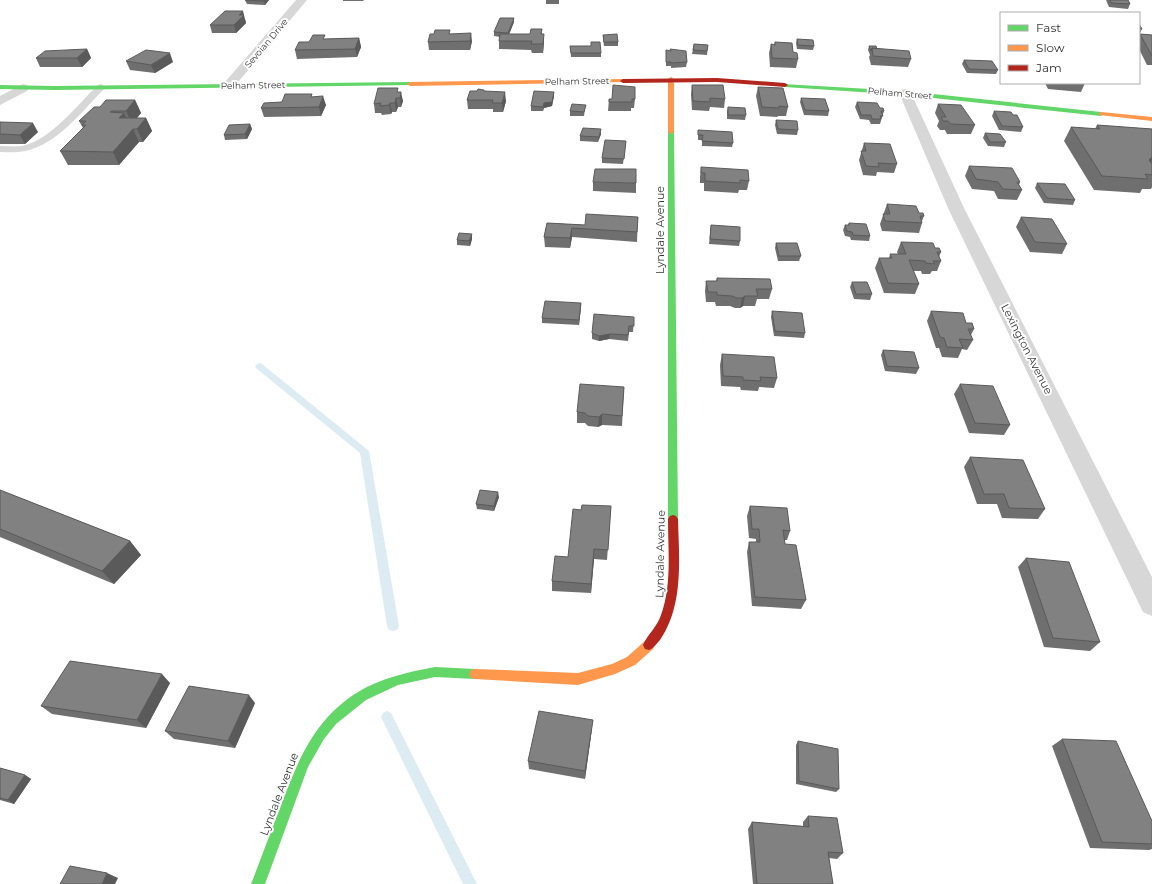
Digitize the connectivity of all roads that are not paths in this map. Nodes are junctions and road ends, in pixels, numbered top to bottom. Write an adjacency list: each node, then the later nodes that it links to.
1 (302, 0): 3 (street, Sevoian Drive)
2 (671, 79): 3 (street, Pelham Street); 7 (street, Pelham Street); 12 (street, Lyndale Avenue)
3 (229, 85): 5 (street, Pelham Street)
4 (0, 87): 6 (street, Pelham Street)
5 (101, 87): 6 (street, Pelham Street); 10 (lane)
6 (23, 88): 8 (street)
7 (905, 93): 9 (street, Pelham Street); 11 (street, Lexington Avenue)
8 (0, 101)
9 (1152, 119)
10 (0, 149)
11 (1152, 604)
12 (258, 884)

